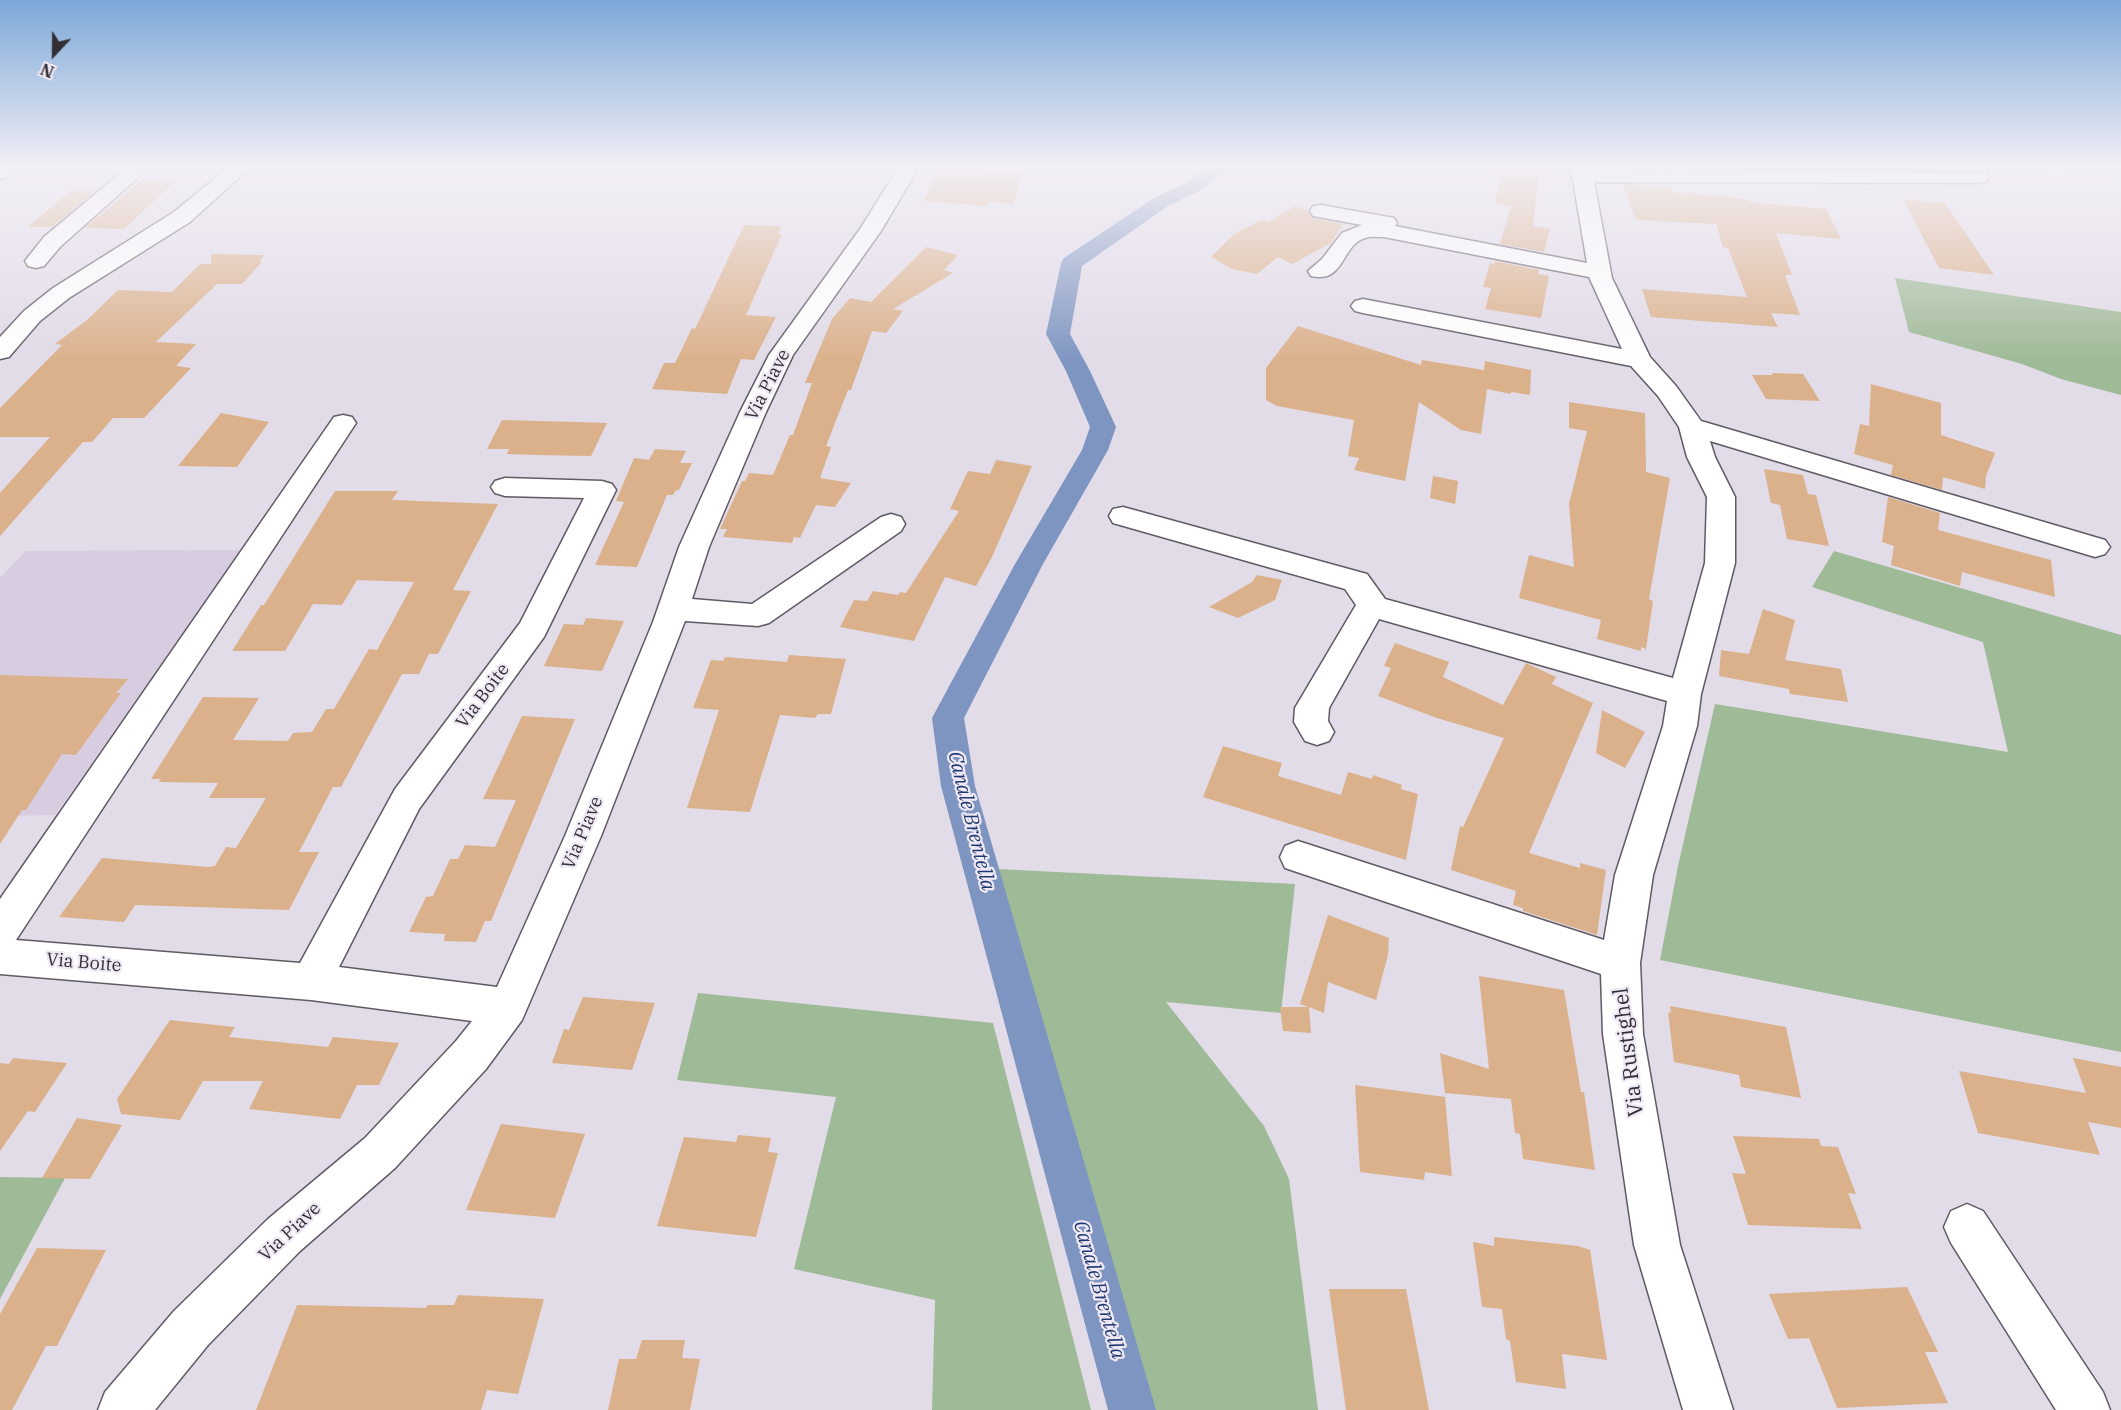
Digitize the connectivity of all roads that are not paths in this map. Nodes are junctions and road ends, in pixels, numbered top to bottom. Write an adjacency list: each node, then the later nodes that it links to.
1 (65, 231): 8 (street)
2 (160, 231): 9 (street)
3 (870, 231): 25 (street, Via Piave)
4 (1378, 231): 12 (street)
5 (1389, 231): 11 (street)
6 (1416, 231): 11 (street)
7 (1592, 231): 11 (street, Via Rustighel)
8 (52, 242): 9 (street); 10 (street)
9 (118, 257): 15 (street)
10 (36, 261)
11 (1599, 267): 17 (street, Via Rustighel)
12 (1319, 271)
13 (1363, 306): 17 (street)
14 (0, 315): 15 (street)
15 (32, 316): 16 (street)
16 (0, 352)
17 (1639, 360): 19 (street, Via Rustighel)
18 (343, 423): 29 (street)
19 (1692, 428): 23 (street); 26 (street, Via Rustighel)
20 (505, 487): 32 (street, Via Boite)
21 (1124, 516): 24 (street)
22 (891, 524): 25 (street)
23 (2095, 548)
24 (1374, 607): 26 (street); 27 (street)
25 (673, 609): 33 (street, Via Piave)
26 (1685, 694): 31 (street, Via Rustighel)
27 (1317, 732)
28 (1298, 857): 31 (street)
29 (0, 932)
30 (0, 956): 32 (street, Via Boite)
31 (1620, 963): 36 (street, Via Rustighel)
32 (311, 982): 33 (street, Via Boite)
33 (508, 1007): 35 (street, Via Piave)
34 (1967, 1227): 37 (street)
35 (123, 1410)
36 (1708, 1410)
37 (2085, 1410)

